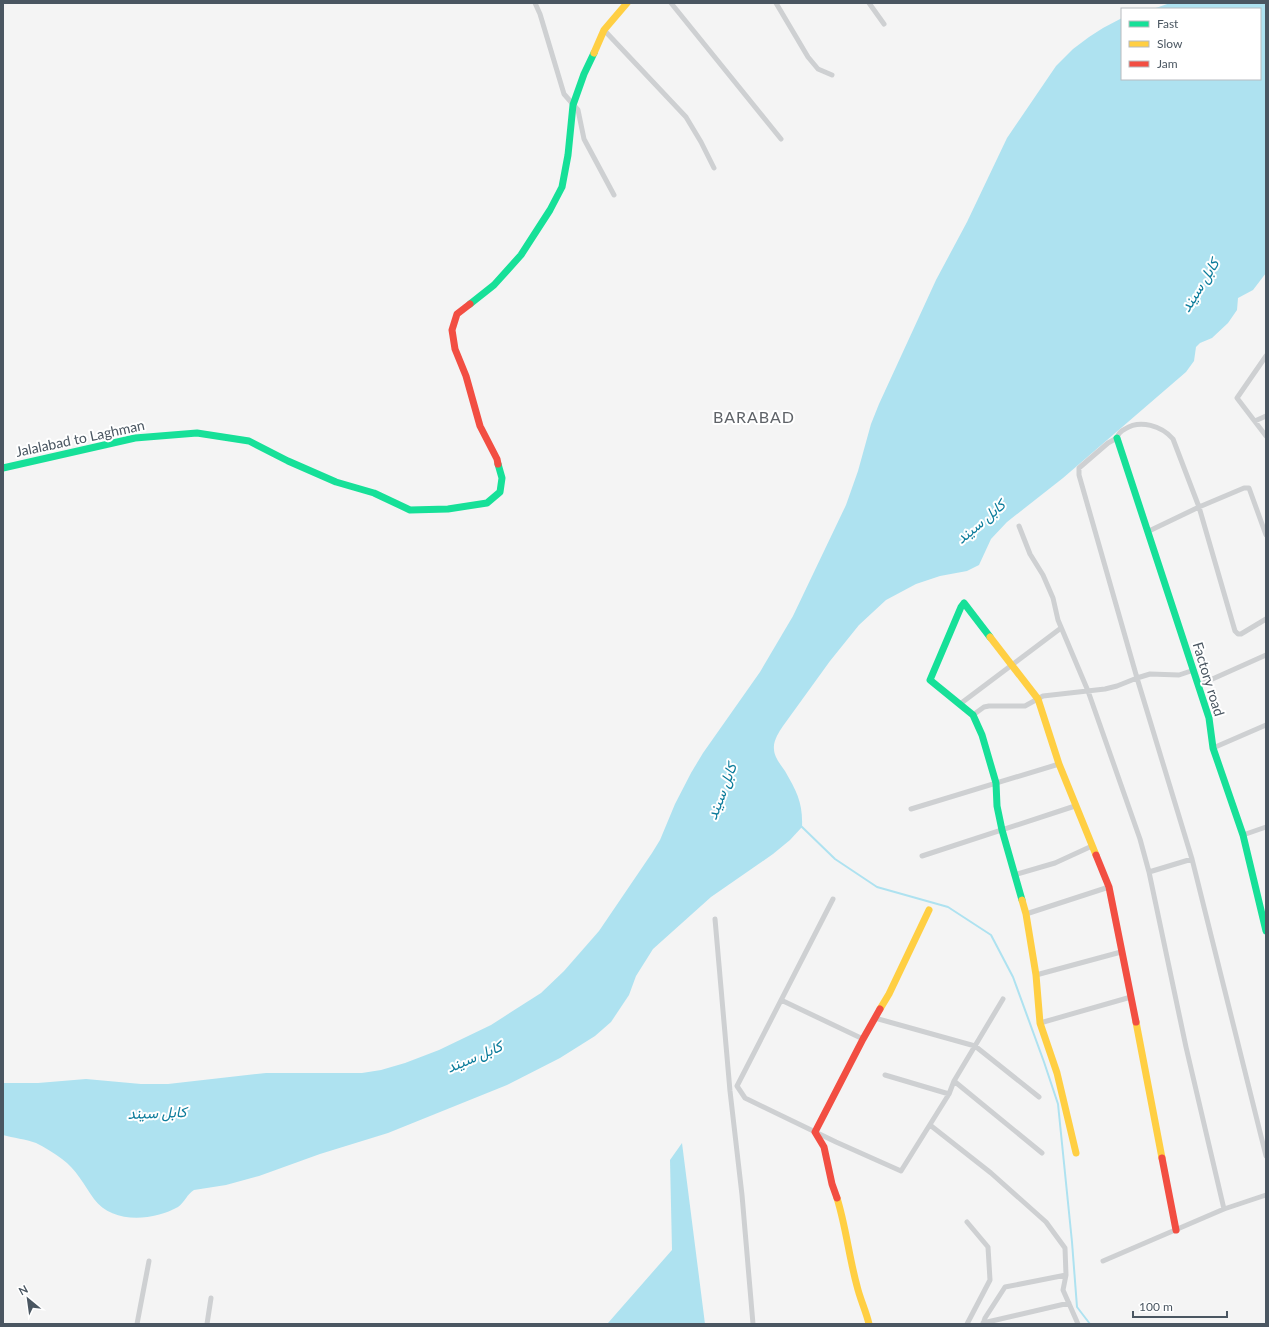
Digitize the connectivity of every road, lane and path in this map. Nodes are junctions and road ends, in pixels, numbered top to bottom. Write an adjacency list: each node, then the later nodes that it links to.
1 (535, 3): 9 (street)
2 (627, 3): 7 (street, Jalalabad to Laghman)
3 (671, 3): 10 (street)
4 (776, 3): 8 (street)
5 (869, 3): 6 (street)
6 (884, 24)
7 (604, 30): 9 (street, Jalalabad to Laghman); 11 (street)
8 (832, 75)
9 (573, 104): 12 (street); 18 (street, Jalalabad to Laghman)
10 (781, 139)
11 (714, 168)
12 (614, 195)
13 (1266, 356): 15 (street)
14 (1266, 416): 15 (street)
15 (1255, 421): 16 (street)
16 (1266, 436)
17 (1117, 438): 19 (street); 21 (street, Factory road); 28 (street)
18 (3, 468)
19 (1199, 507): 21 (street); 22 (street); 23 (street)
20 (1019, 526): 24 (street)
21 (1149, 531): 27 (street, Factory road)
22 (1266, 535)
23 (1266, 620)
24 (1061, 628): 26 (street); 30 (street)
25 (1266, 655): 29 (street)
26 (1011, 666): 31 (street); 32 (street); 32 (street)
27 (1194, 670): 28 (street); 29 (street, Factory road)
28 (1137, 678): 30 (street); 45 (street)
29 (1199, 685): 35 (street, Factory road)
30 (1088, 691): 31 (street); 46 (street)
31 (1038, 699): 33 (street); 36 (street)
32 (960, 704): 33 (street)
33 (973, 715): 37 (street)
34 (1266, 725): 35 (street)
35 (1213, 748): 42 (street, Factory road)
36 (1059, 764): 37 (street); 38 (street)
37 (996, 783): 39 (street); 41 (street)
38 (1075, 806): 41 (street); 43 (street)
39 (911, 809)
40 (1266, 827): 42 (street)
41 (1002, 830): 44 (street); 47 (street)
42 (1243, 836): 53 (street, Factory road)
43 (1092, 846): 47 (street); 48 (street)
44 (922, 856)
45 (1192, 859): 46 (street); 71 (street)
46 (1149, 872): 73 (street)
47 (1014, 875): 51 (street)
48 (1109, 887): 51 (street); 54 (street)
49 (833, 898): 58 (street)
50 (929, 910): 59 (street)
51 (1026, 914): 55 (street)
52 (715, 919): 84 (street)
53 (1266, 931)
54 (1120, 952): 55 (street); 56 (street)
55 (1036, 975): 60 (street)
56 (1132, 997): 60 (street); 75 (street)
57 (1003, 999): 62 (street)
58 (781, 1000): 61 (street); 68 (street)
59 (875, 1018): 61 (street); 62 (street)
60 (1040, 1023): 69 (street)
61 (863, 1039): 68 (street)
62 (975, 1046): 64 (street); 66 (street)
63 (885, 1075): 65 (street)
64 (954, 1082): 65 (street); 70 (street)
65 (949, 1094): 67 (street)
66 (1039, 1097)
67 (930, 1125): 68 (street); 78 (street)
68 (815, 1132): 85 (street)
69 (1076, 1153)
70 (1042, 1154)
71 (1266, 1156)
72 (1266, 1194): 73 (street)
73 (1224, 1209): 75 (street)
74 (967, 1222): 86 (street)
75 (1176, 1230): 76 (street)
76 (1103, 1260)
77 (149, 1261): 82 (street)
78 (1066, 1275): 80 (street); 81 (street)
79 (210, 1298): 83 (street)
80 (1069, 1303): 81 (street); 87 (street)
81 (983, 1323)
82 (137, 1324)
83 (207, 1324)
84 (753, 1324)
85 (869, 1324)
86 (967, 1324)
87 (1078, 1324)

